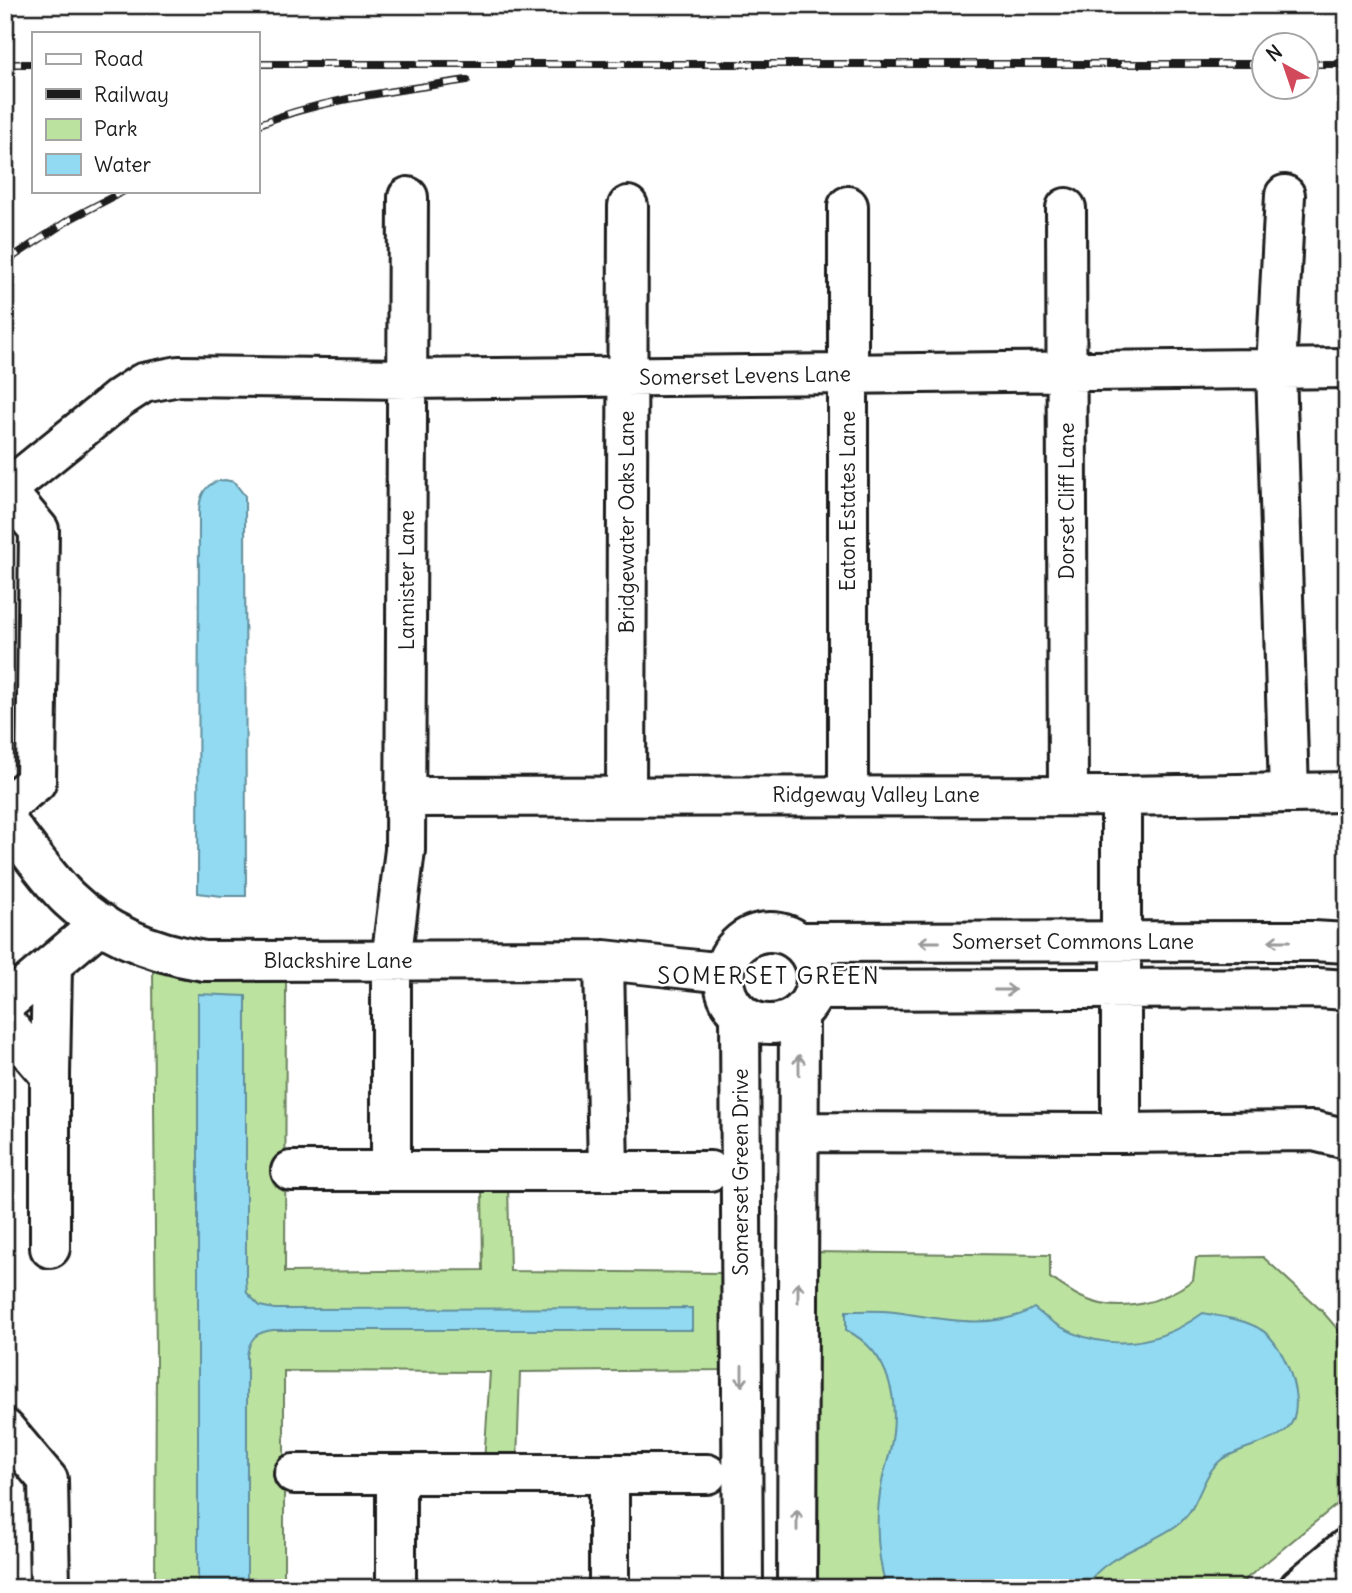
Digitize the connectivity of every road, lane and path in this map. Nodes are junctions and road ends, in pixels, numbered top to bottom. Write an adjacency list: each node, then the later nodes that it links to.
1 (1285, 195): 7 (street)
2 (408, 197): 11 (street, Lannister Lane)
3 (628, 206): 10 (street, Bridgewater Oaks Lane)
4 (848, 206): 9 (street, Eaton Estates Lane)
5 (1066, 208): 8 (street, Dorset Cliff Lane)
6 (1347, 368): 7 (street, Somerset Levens Lane)
7 (1276, 369): 8 (street, Somerset Levens Lane); 13 (street)
8 (1066, 373): 9 (street, Somerset Levens Lane); 16 (street, Dorset Cliff Lane)
9 (848, 375): 10 (street, Somerset Levens Lane); 15 (street, Eaton Estates Lane)
10 (627, 377): 11 (street, Somerset Levens Lane); 17 (street, Bridgewater Oaks Lane)
11 (408, 379): 12 (street, Somerset Levens Lane); 19 (street, Lannister Lane)
12 (6, 491): 20 (street)
13 (1289, 792): 14 (street, Ridgeway Valley Lane); 18 (street, Ridgeway Valley Lane)
14 (1347, 792)
15 (848, 795): 16 (street, Ridgeway Valley Lane); 17 (street, Ridgeway Valley Lane)
16 (1068, 795): 18 (street, Ridgeway Valley Lane)
17 (626, 796): 19 (street, Ridgeway Valley Lane)
18 (1121, 796): 24 (street)
19 (405, 797): 27 (street, Lannister Lane)
20 (5, 807)
21 (5, 820): 22 (street, Blackshire Lane)
22 (101, 923): 27 (street, Blackshire Lane); 28 (street)
23 (800, 942): 24 (street, Somerset Commons Lane, one-way to 23); 29 (street); 32 (street)
24 (1121, 942): 25 (street, Somerset Commons Lane, one-way to 24); 30 (street)
25 (1347, 943)
26 (604, 960): 27 (street, Blackshire Lane); 29 (street, Blackshire Lane); 42 (street)
27 (391, 961): 41 (street, Lannister Lane)
28 (52, 965): 33 (street); 36 (street)
29 (725, 973): 34 (street)
30 (1121, 990): 31 (street); 32 (street, one-way to 30); 38 (street)
31 (1347, 990)
32 (807, 1002): 34 (street); 37 (street, one-way to 32)
33 (5, 1004)
34 (740, 1014): 45 (street, Somerset Green Drive)
35 (5, 1023): 36 (street)
36 (50, 1075): 44 (street)
37 (799, 1132): 38 (street); 46 (street, one-way to 37)
38 (1121, 1133): 39 (street)
39 (1347, 1139)
40 (291, 1171): 41 (street)
41 (391, 1171): 42 (street)
42 (608, 1171): 43 (street)
43 (709, 1171)
44 (50, 1248)
45 (742, 1330): 46 (street); 56 (street, Somerset Green Drive, one-way to 56)
46 (798, 1330): 57 (street, one-way to 46)
47 (5, 1429): 53 (street)
48 (293, 1474): 49 (street)
49 (396, 1474): 50 (street); 54 (street)
50 (609, 1474): 51 (street); 55 (street)
51 (707, 1474)
52 (1347, 1548): 58 (street)
53 (50, 1588)
54 (396, 1588)
55 (609, 1588)
56 (743, 1588)
57 (797, 1588)
58 (1299, 1588)

